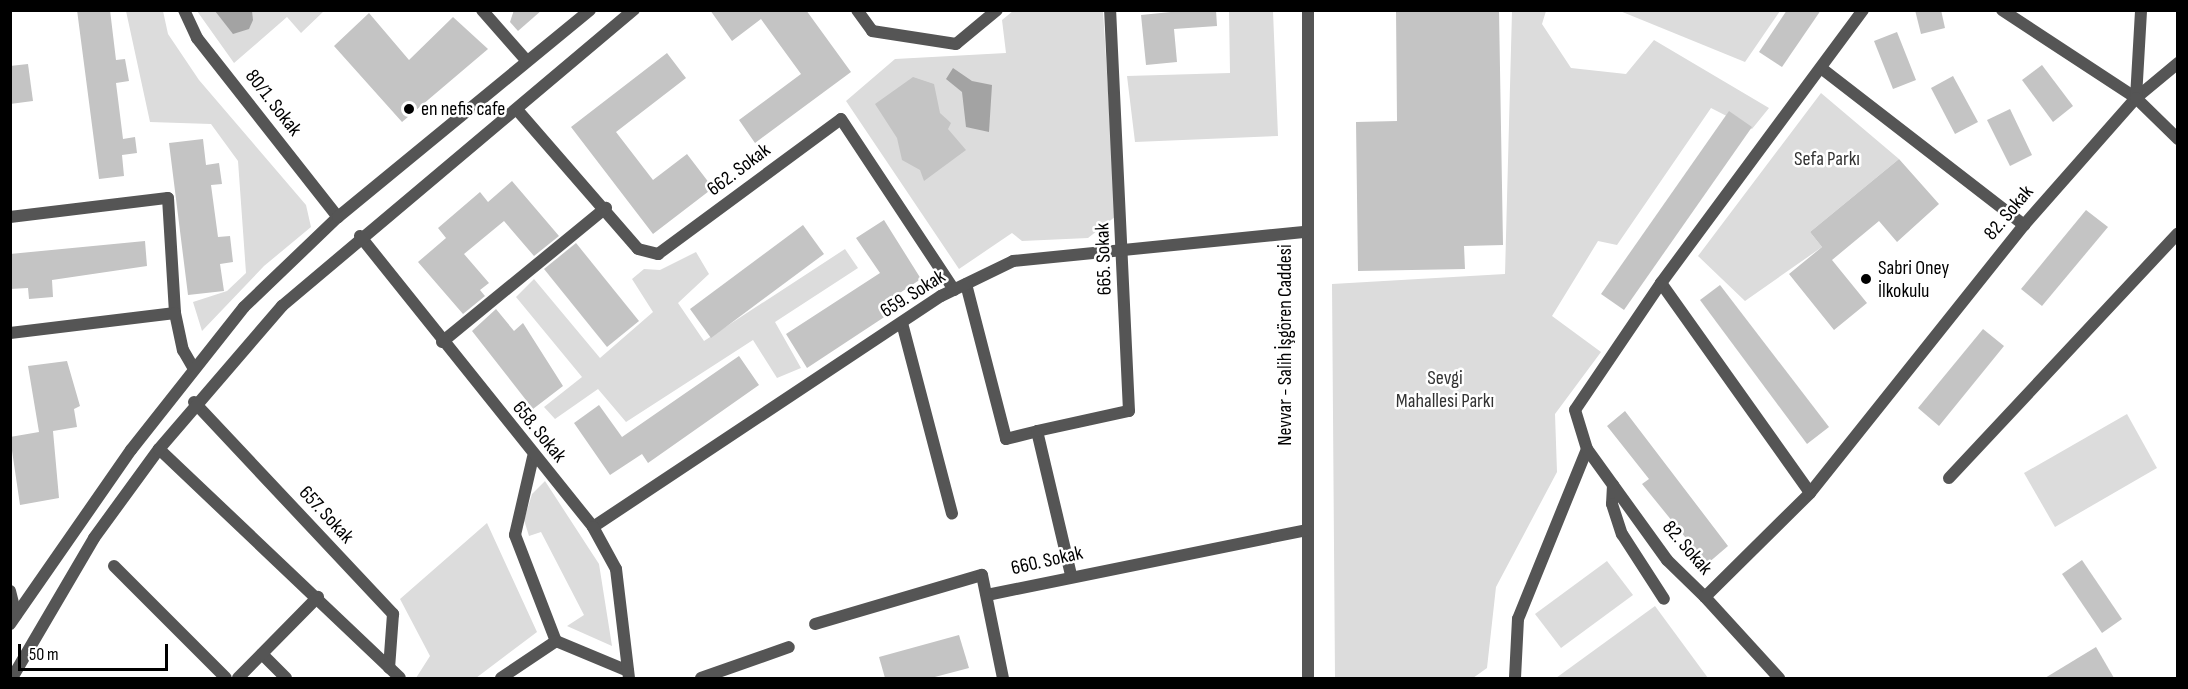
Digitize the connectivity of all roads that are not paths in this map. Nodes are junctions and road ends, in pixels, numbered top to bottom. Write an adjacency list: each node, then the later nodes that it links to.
1 (184, 10): 19 (street, 80/1. Sokak)
2 (482, 10): 12 (street)
3 (590, 10): 12 (street)
4 (634, 10): 16 (street)
5 (857, 10): 6 (street)
6 (997, 10)
7 (1110, 10): 25 (street, 665. Sokak)
8 (1308, 10): 22 (street, Nevvar - Salih İşgören Caddesi)
9 (1863, 10): 14 (street, 82. Sokak)
10 (2002, 10): 15 (street)
11 (2141, 10): 15 (street)
12 (526, 60): 19 (street)
13 (2178, 63): 15 (street, 82. Sokak)
14 (1821, 68): 21 (street); 26 (street, 82. Sokak)
15 (2136, 98): 17 (street); 21 (street, 82. Sokak)
16 (519, 112): 18 (street, 662. Sokak); 24 (street)
17 (2178, 139)
18 (606, 208): 27 (street, 662. Sokak); 31 (street)
19 (338, 216): 32 (street)
20 (10, 217): 28 (street)
21 (2024, 225): 40 (street, 82. Sokak)
22 (1304, 232): 25 (street, 659. Sokak); 43 (street, Nevvar - Salih İşgören Caddesi)
23 (2178, 233): 38 (street)
24 (360, 236): 31 (street, 658. Sokak); 33 (street)
25 (1123, 247): 27 (street, 659. Sokak); 34 (street, 665. Sokak)
26 (1661, 283): 36 (street, 82. Sokak); 40 (street)
27 (960, 287): 29 (street, 659. Sokak); 34 (street)
28 (175, 313): 30 (street); 32 (street)
29 (902, 323): 41 (street); 42 (street, 659. Sokak)
30 (10, 333)
31 (442, 342): 37 (street, 658. Sokak)
32 (194, 369): 51 (street)
33 (194, 402): 35 (street); 56 (street, 657. Sokak)
34 (1037, 431): 45 (street)
35 (159, 448): 48 (street); 58 (street)
36 (1587, 449): 39 (street, 82. Sokak); 67 (street)
37 (533, 457): 42 (street, 658. Sokak); 53 (street)
38 (1949, 478)
39 (1613, 485): 49 (street, 82. Sokak); 50 (street)
40 (1810, 493): 49 (street, 82. Sokak)
41 (952, 514)
42 (593, 527): 57 (street, 658. Sokak)
43 (1306, 530): 45 (street, 660. Sokak); 66 (street, Nevvar - Salih İşgören Caddesi)
44 (114, 566): 59 (street)
45 (1071, 575): 47 (street, 660. Sokak)
46 (10, 591): 51 (street)
47 (987, 594): 52 (street); 65 (street)
48 (318, 597): 55 (street); 56 (street)
49 (1705, 597): 68 (street)
50 (1664, 599)
51 (13, 619)
52 (815, 624)
53 (556, 641): 57 (street); 63 (street)
54 (789, 647): 64 (street)
55 (262, 654): 60 (street); 61 (street)
56 (389, 668): 62 (street)
57 (628, 674)
58 (12, 678)
59 (226, 678)
60 (238, 678)
61 (286, 678)
62 (400, 678)
63 (501, 678)
64 (701, 678)
65 (1002, 678)
66 (1308, 678)
67 (1515, 678)
68 (1779, 678)

